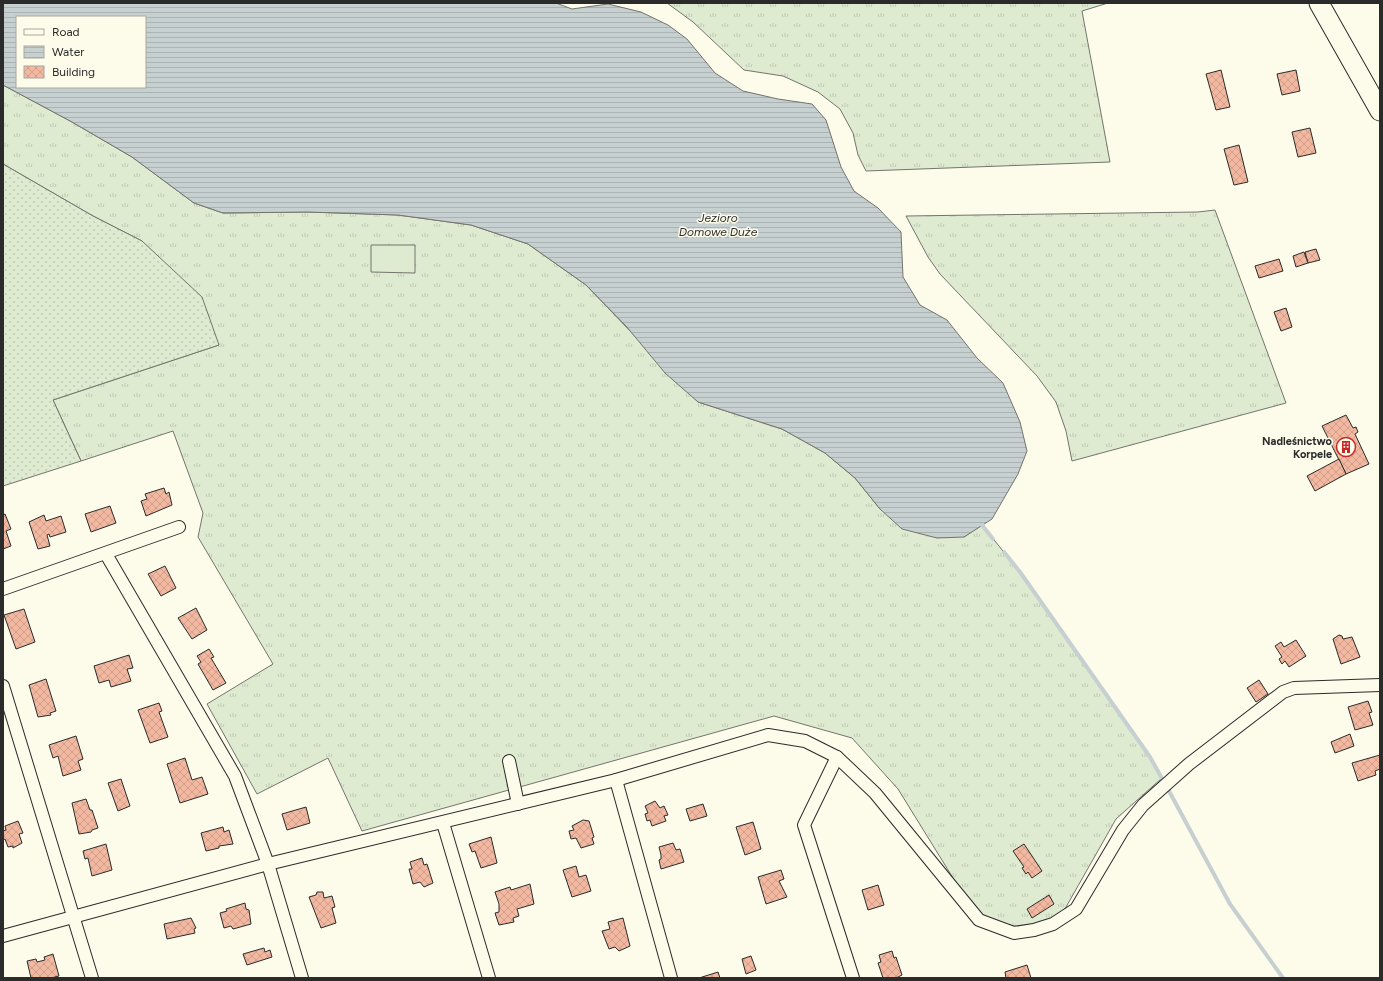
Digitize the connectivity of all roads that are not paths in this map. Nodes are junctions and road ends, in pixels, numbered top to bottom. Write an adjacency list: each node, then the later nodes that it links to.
1 (1319, 3): 4 (main road)
2 (1331, 3): 3 (main road)
3 (1380, 87)
4 (1380, 111)
5 (179, 527): 6 (street)
6 (106, 554): 7 (street); 15 (street)
7 (3, 588)
8 (1380, 685): 10 (street)
9 (3, 686): 16 (street)
10 (837, 757): 12 (street); 22 (street)
11 (509, 762): 13 (street)
12 (616, 780): 13 (street); 21 (street)
13 (518, 804): 14 (street)
14 (443, 823): 15 (street); 20 (street)
15 (268, 864): 16 (street); 19 (street)
16 (74, 916): 17 (street); 18 (street)
17 (3, 936)
18 (92, 978)
19 (302, 978)
20 (489, 978)
21 (671, 978)
22 (853, 978)

